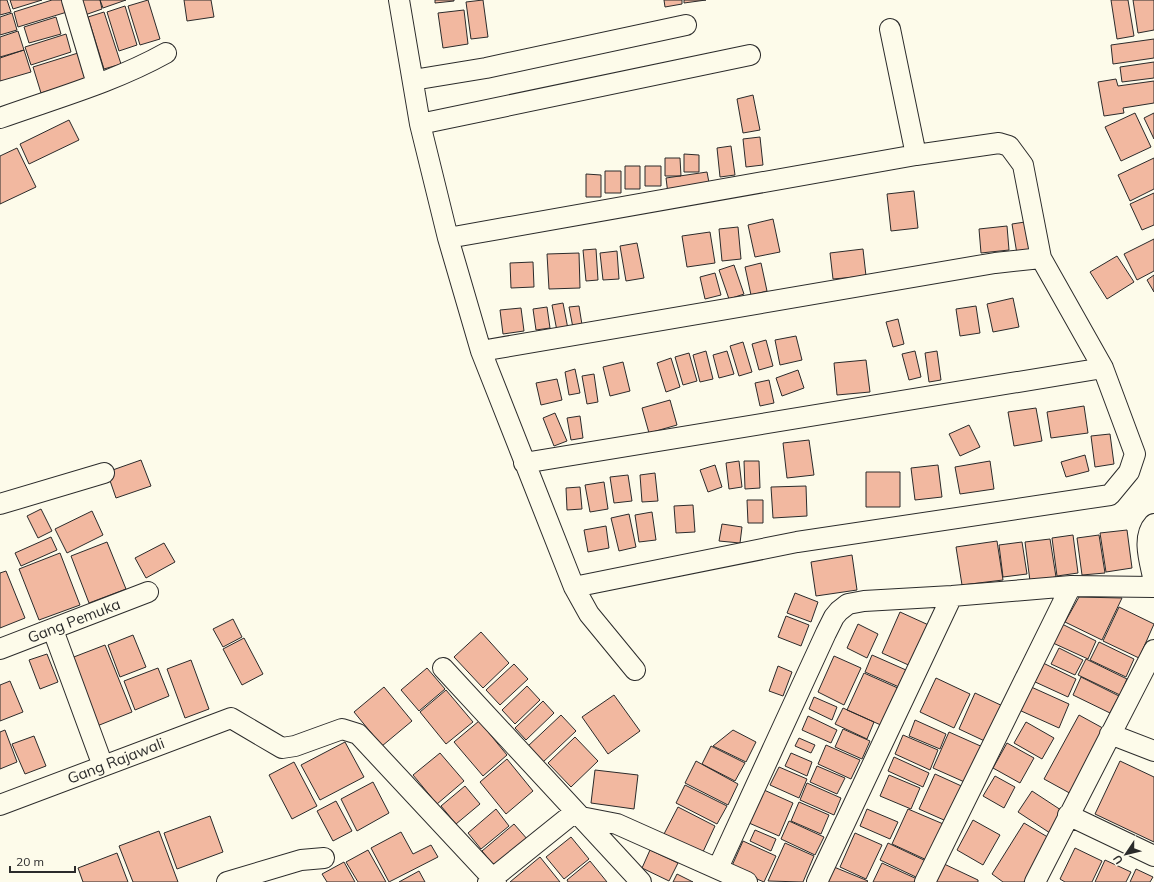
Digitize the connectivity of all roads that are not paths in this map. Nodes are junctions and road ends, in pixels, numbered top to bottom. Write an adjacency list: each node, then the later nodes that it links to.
1 (72, 0): 8 (street)
2 (399, 0): 7 (street)
3 (686, 25): 7 (street)
4 (890, 29): 11 (street)
5 (166, 54): 8 (street)
6 (750, 55): 10 (street)
7 (413, 80): 10 (street)
8 (97, 84): 9 (street)
9 (0, 118)
10 (420, 124): 12 (street)
11 (916, 156): 12 (street); 13 (street)
12 (448, 238): 14 (street)
13 (1041, 258): 14 (street); 15 (street)
14 (481, 351): 16 (street)
15 (1103, 368): 16 (street); 22 (street)
16 (524, 463): 22 (street)
17 (104, 473): 18 (street)
18 (0, 504)
19 (1154, 524): 20 (street)
20 (1154, 582)
21 (1070, 586): 23 (street); 25 (street); 45 (street)
22 (574, 587): 30 (street)
23 (1154, 587)
24 (148, 592): 26 (street, Gang Pemuka)
25 (952, 596): 39 (street); 44 (street)
26 (54, 630): 27 (street, Gang Pemuka); 33 (street)
27 (0, 649)
28 (1154, 650): 31 (street)
29 (443, 668): 35 (street)
30 (635, 670)
31 (1110, 734): 32 (street); 36 (street)
32 (1154, 751)
33 (103, 766): 34 (street, Gang Rajawali); 40 (street, Gang Rajawali)
34 (0, 805)
35 (578, 815): 39 (street); 40 (street); 42 (street)
36 (1068, 815): 37 (street); 46 (street)
37 (1154, 856)
38 (324, 858): 41 (street)
39 (718, 868): 43 (street)
40 (492, 881)
41 (227, 882)
42 (641, 882)
43 (747, 882)
44 (817, 882)
45 (925, 882)
46 (1035, 882)

